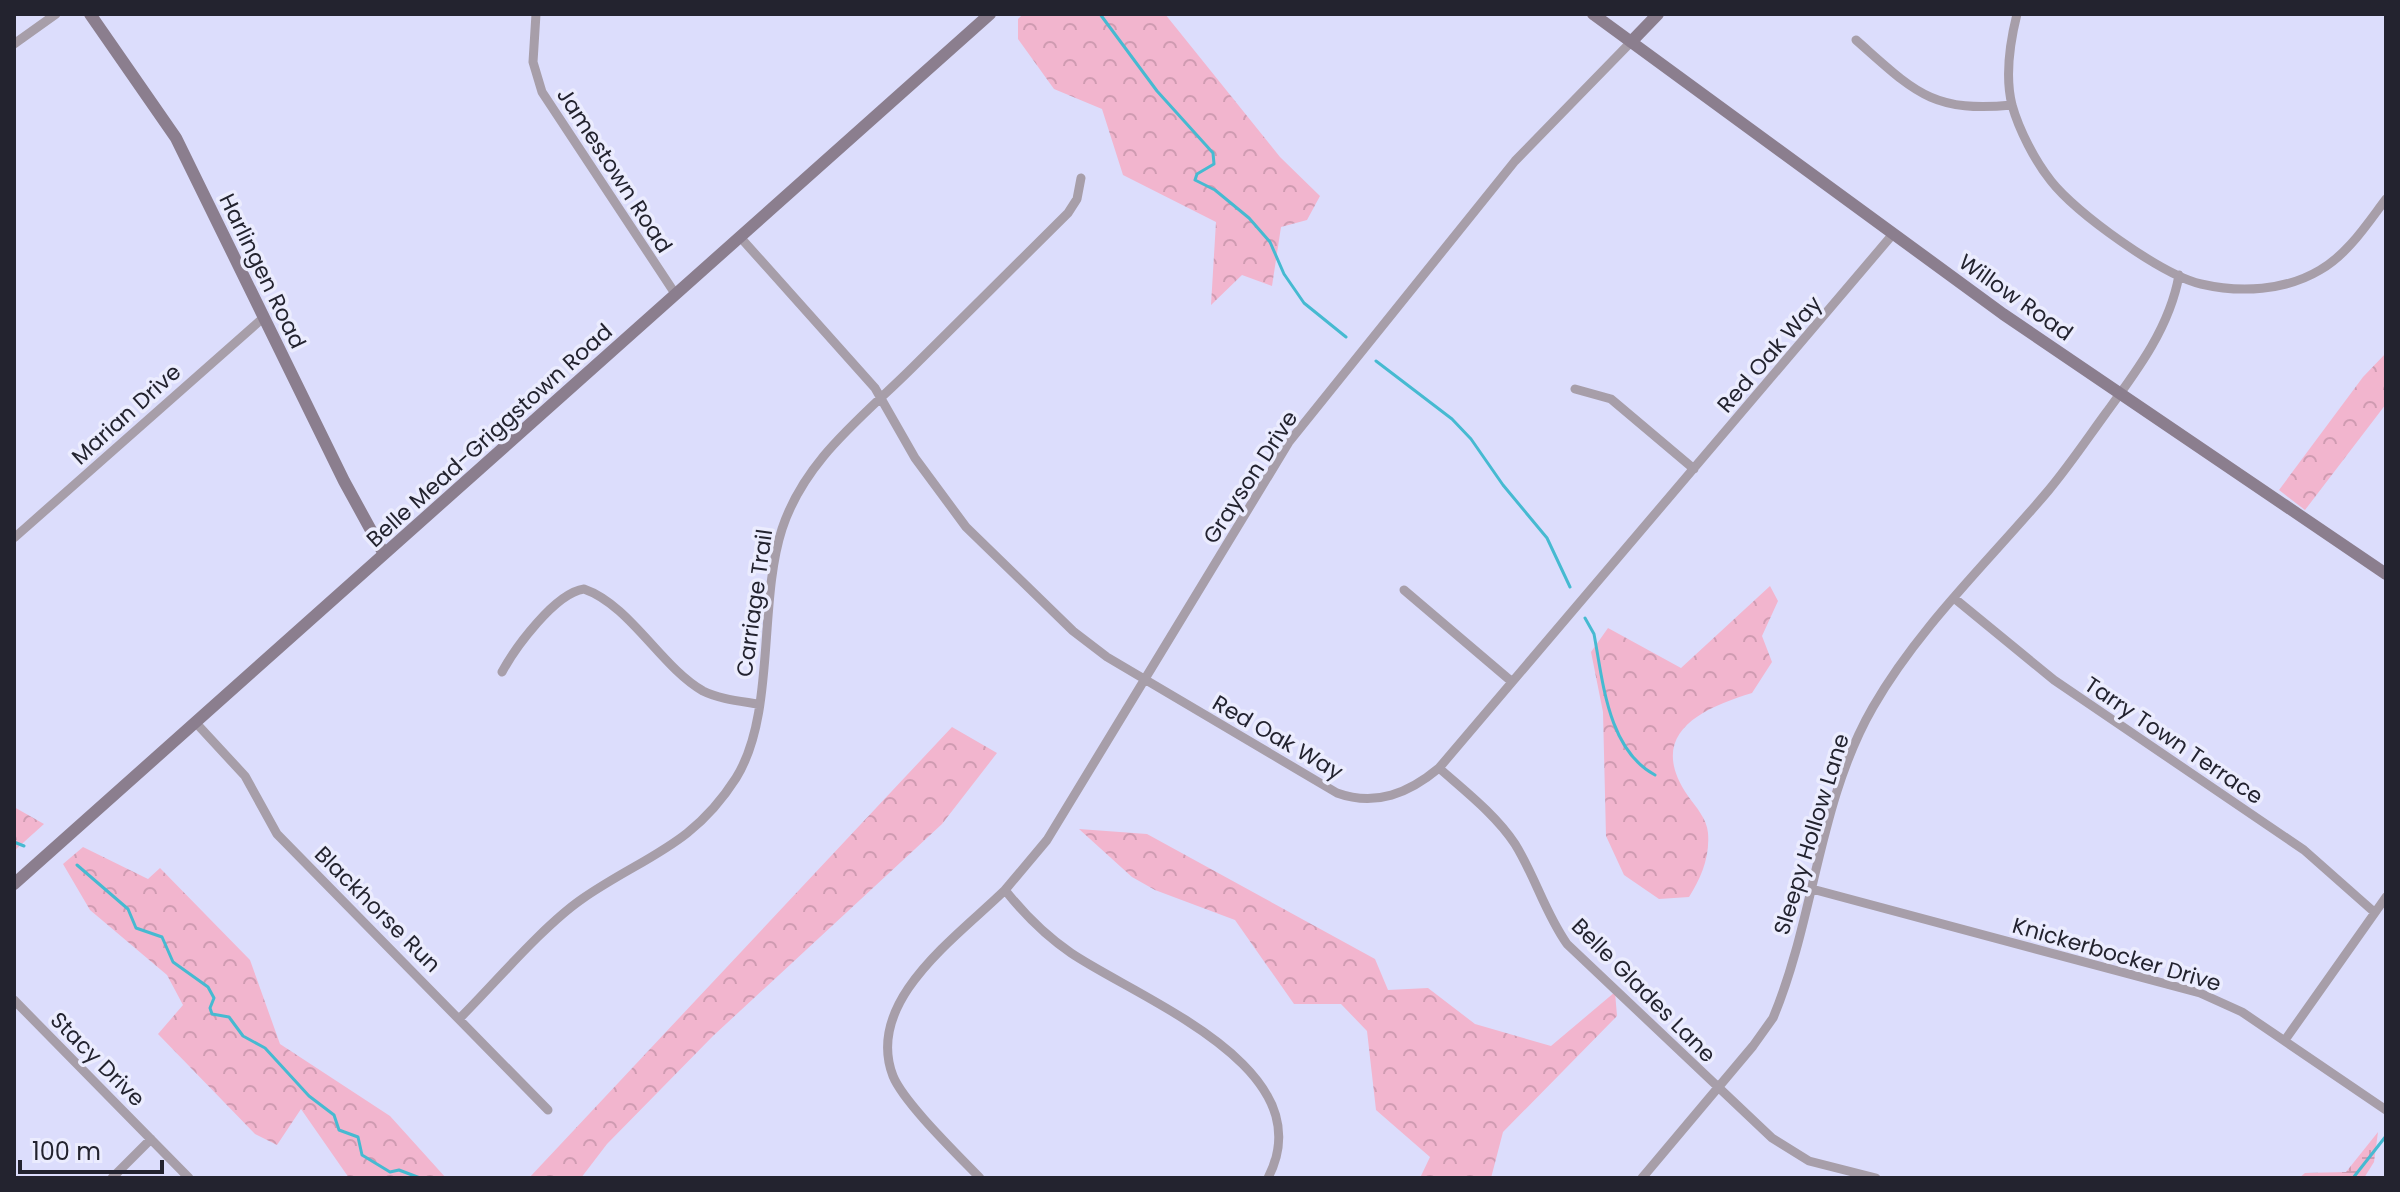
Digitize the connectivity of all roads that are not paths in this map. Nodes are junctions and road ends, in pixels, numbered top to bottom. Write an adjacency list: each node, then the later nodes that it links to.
1 (56, 14): 10 (street)
2 (90, 14): 18 (street, Harlingen Road)
3 (536, 14): 17 (street, Jamestown Road)
4 (990, 14): 15 (street, Belle Mead-Griggstown Road)
5 (1593, 14): 9 (street)
6 (1658, 14): 9 (street)
7 (2017, 14): 11 (street)
8 (1856, 40): 11 (street)
9 (1631, 42): 14 (street, Willow Road); 29 (street, Grayson Drive)
10 (14, 44)
11 (2012, 105): 16 (street)
12 (1081, 178): 21 (street, Carriage Trail)
13 (2386, 199): 16 (street)
14 (1893, 234): 20 (street, Willow Road); 22 (street, Red Oak Way)
15 (740, 237): 17 (street, Belle Mead-Griggstown Road); 21 (street, Red Oak Way)
16 (2179, 275): 20 (street, Sleepy Hollow Lane)
17 (676, 295): 24 (street, Belle Mead-Griggstown Road)
18 (263, 318): 23 (street, Marian Drive); 24 (street, Harlingen Road)
19 (1575, 389): 22 (street)
20 (2120, 395): 25 (street, Willow Road); 27 (street, Sleepy Hollow Lane)
21 (882, 398): 29 (street, Red Oak Way); 31 (street, Carriage Trail)
22 (1694, 469): 30 (street, Red Oak Way)
23 (14, 538)
24 (384, 554): 32 (street, Belle Mead-Griggstown Road)
25 (2386, 574)
26 (1404, 590): 30 (street)
27 (1954, 598): 35 (street, Sleepy Hollow Lane); 38 (street, Tarry Town Terrace)
28 (502, 672): 31 (street)
29 (1145, 679): 33 (street, Red Oak Way); 36 (street, Grayson Drive)
30 (1511, 681): 33 (street, Red Oak Way)
31 (758, 704): 40 (street, Carriage Trail)
32 (196, 723): 34 (street, Belle Mead-Griggstown Road); 40 (street, Blackhorse Run)
33 (1439, 768): 42 (street, Belle Glades Lane)
34 (14, 884)
35 (1812, 889): 41 (street, Knickerbocker Drive); 42 (street, Sleepy Hollow Lane)
36 (1005, 890): 48 (street, Grayson Drive); 49 (street)
37 (2386, 897): 38 (street)
38 (2373, 911): 41 (street)
39 (14, 1000): 45 (street, Stacy Drive)
40 (461, 1017): 43 (street, Blackhorse Run)
41 (2285, 1040): 44 (street, Knickerbocker Drive)
42 (1718, 1089): 50 (street, Sleepy Hollow Lane); 51 (street, Belle Glades Lane)
43 (548, 1110)
44 (2386, 1110)
45 (151, 1139): 46 (street); 47 (street, Stacy Drive)
46 (112, 1178)
47 (189, 1178)
48 (980, 1178)
49 (1268, 1178)
50 (1642, 1178)
51 (1876, 1178)

